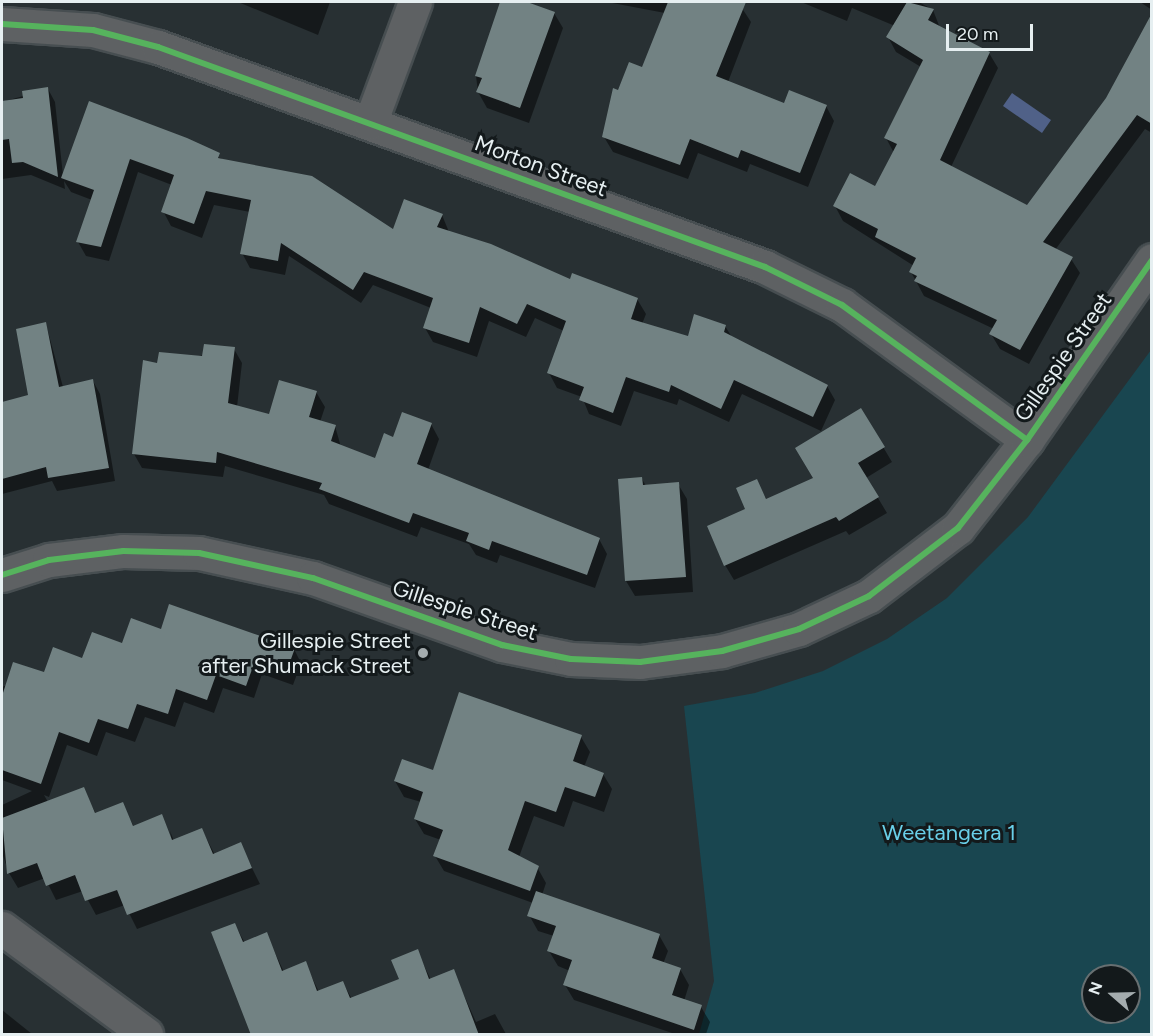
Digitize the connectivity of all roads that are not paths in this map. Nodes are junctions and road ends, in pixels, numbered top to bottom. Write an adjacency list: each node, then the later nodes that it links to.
1 (415, 2): 3 (street)
2 (2, 24): 3 (street, Morton Street)
3 (370, 123): 5 (street, Morton Street)
4 (1152, 260): 5 (street, Gillespie Street)
5 (1027, 440): 6 (street, Gillespie Street)
6 (2, 574)
7 (2, 928): 8 (street)
8 (128, 1029)

